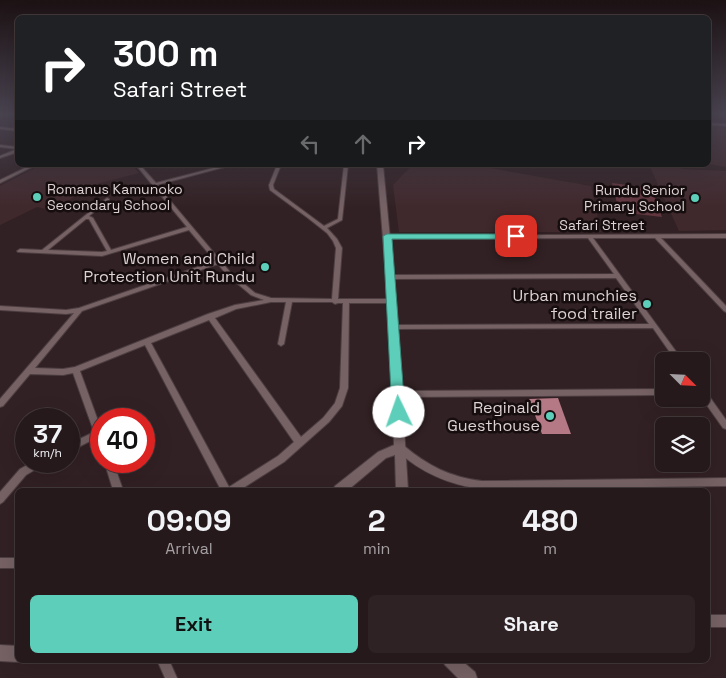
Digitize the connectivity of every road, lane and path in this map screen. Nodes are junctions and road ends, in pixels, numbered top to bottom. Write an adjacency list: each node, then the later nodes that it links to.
1 (0, 146): 2 (street)
2 (15, 148)
3 (15, 150): 4 (street)
4 (0, 157)
5 (30, 167): 11 (street)
6 (140, 167): 12 (street)
7 (222, 167): 12 (street)
8 (278, 167): 16 (street)
9 (346, 167): 16 (street)
10 (380, 167): 17 (street)
11 (0, 182)
12 (154, 185): 15 (street)
13 (107, 198): 14 (street)
14 (86, 217): 22 (street); 23 (street)
15 (190, 228): 23 (street); 24 (street)
16 (324, 228): 31 (street)
17 (387, 236): 18 (street, Safari Street); 26 (street)
18 (589, 236): 19 (street, Safari Street); 25 (street)
19 (656, 236): 20 (street, Safari Street); 34 (street)
20 (725, 237)
21 (20, 251): 22 (street)
22 (44, 252): 23 (street)
23 (110, 252)
24 (219, 262): 27 (street); 33 (street)
25 (618, 276): 26 (street); 36 (street)
26 (390, 277): 30 (street)
27 (271, 300): 28 (street); 35 (street)
28 (289, 301): 31 (street); 39 (street)
29 (346, 301): 30 (street); 31 (street); 49 (street)
30 (392, 301): 37 (street)
31 (335, 302)
32 (0, 308): 33 (street)
33 (80, 310): 42 (street)
34 (726, 310)
35 (210, 316): 38 (street); 49 (street)
36 (655, 326): 37 (street); 40 (street)
37 (394, 327): 44 (street)
38 (146, 341): 41 (street); 55 (street)
39 (282, 344)
40 (674, 352)
41 (76, 370): 42 (street); 47 (street)
42 (28, 371): 45 (street)
43 (655, 392): 44 (street)
44 (398, 394): 50 (street)
45 (0, 404)
46 (710, 404): 48 (street)
47 (90, 409)
48 (726, 426)
49 (300, 442): 56 (street)
50 (400, 448): 53 (street); 57 (street); 58 (street)
51 (22, 473): 59 (street)
52 (112, 473): 54 (street)
53 (726, 482)
54 (117, 488)
55 (225, 488)
56 (235, 488)
57 (341, 488)
58 (402, 488)
59 (0, 499)
60 (0, 563): 61 (street)
61 (15, 563)
62 (726, 621): 63 (street)
63 (710, 622)
64 (0, 653): 65 (street)
65 (15, 654)
66 (164, 663): 68 (street)
67 (453, 663): 69 (street)
68 (171, 678)
69 (469, 678)

